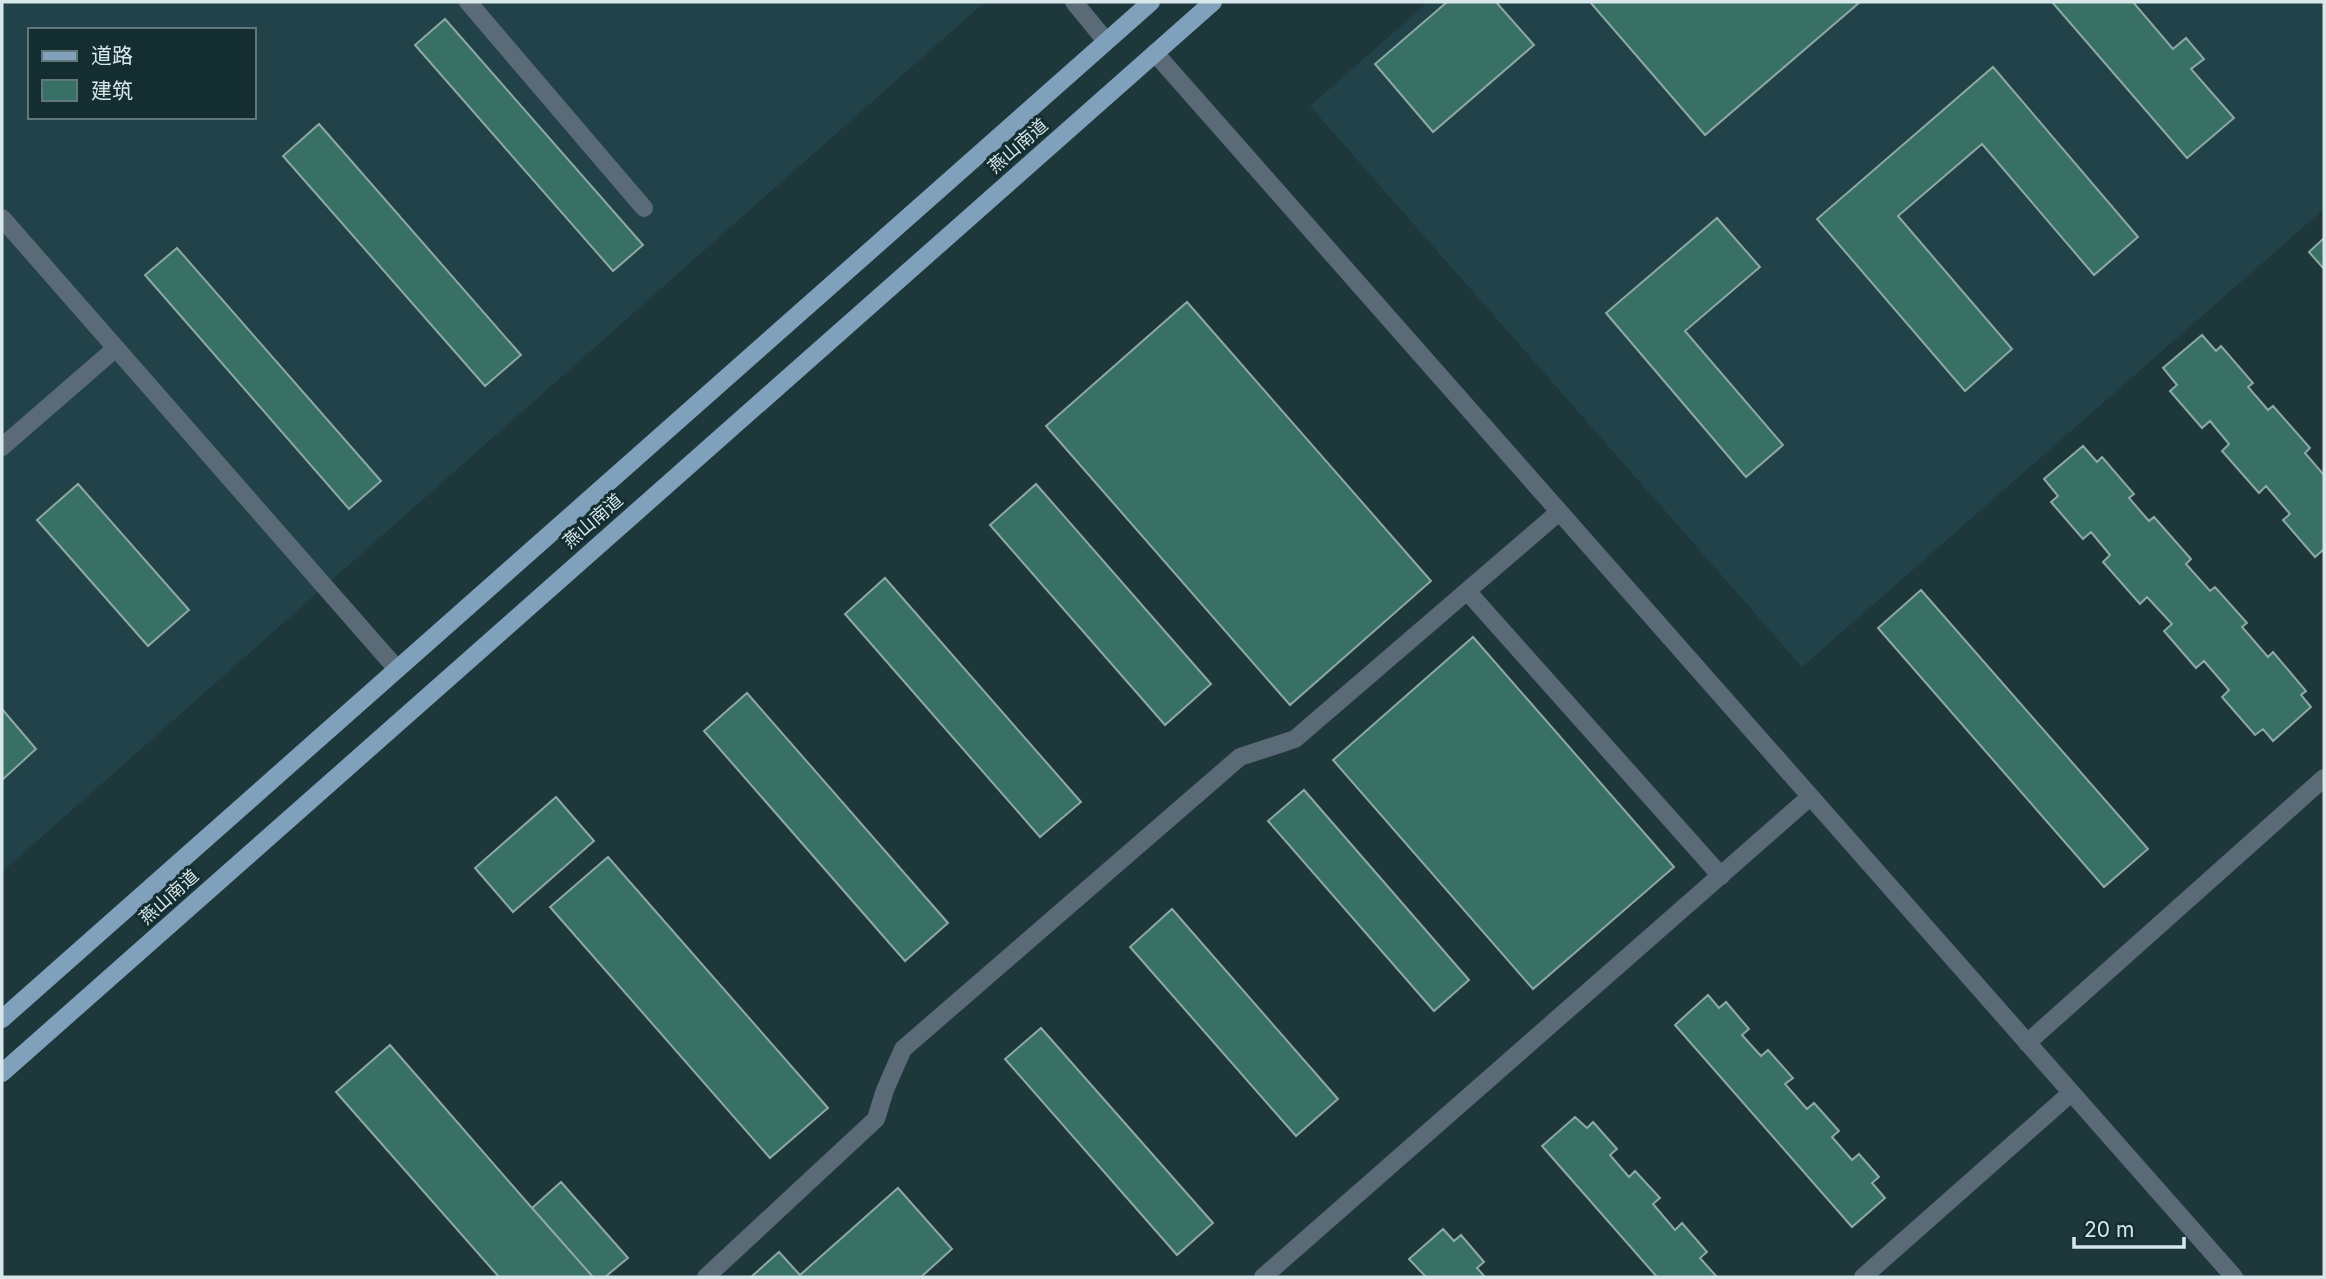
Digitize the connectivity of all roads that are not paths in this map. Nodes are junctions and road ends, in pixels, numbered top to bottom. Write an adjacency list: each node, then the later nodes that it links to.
1 (468, 2): 7 (street)
2 (1074, 2): 5 (street)
3 (1151, 2): 5 (main road, 燕山南道)
4 (1213, 2): 6 (main road, 燕山南道)
5 (1106, 41): 13 (main road, 燕山南道)
6 (1155, 53): 11 (street); 19 (main road, 燕山南道)
7 (643, 208)
8 (2, 218): 9 (street)
9 (116, 348): 10 (street); 13 (street)
10 (2, 447)
11 (1559, 512): 12 (street); 15 (street)
12 (1467, 591): 16 (street); 21 (street)
13 (397, 669): 17 (main road, 燕山南道)
14 (2324, 778): 18 (street)
15 (1810, 797): 16 (street); 18 (street)
16 (1721, 876): 22 (street)
17 (2, 1019)
18 (2027, 1043): 20 (street)
19 (2, 1073)
20 (2071, 1093): 23 (street); 24 (street)
21 (706, 1277)
22 (1263, 1277)
23 (1863, 1277)
24 (2234, 1277)

